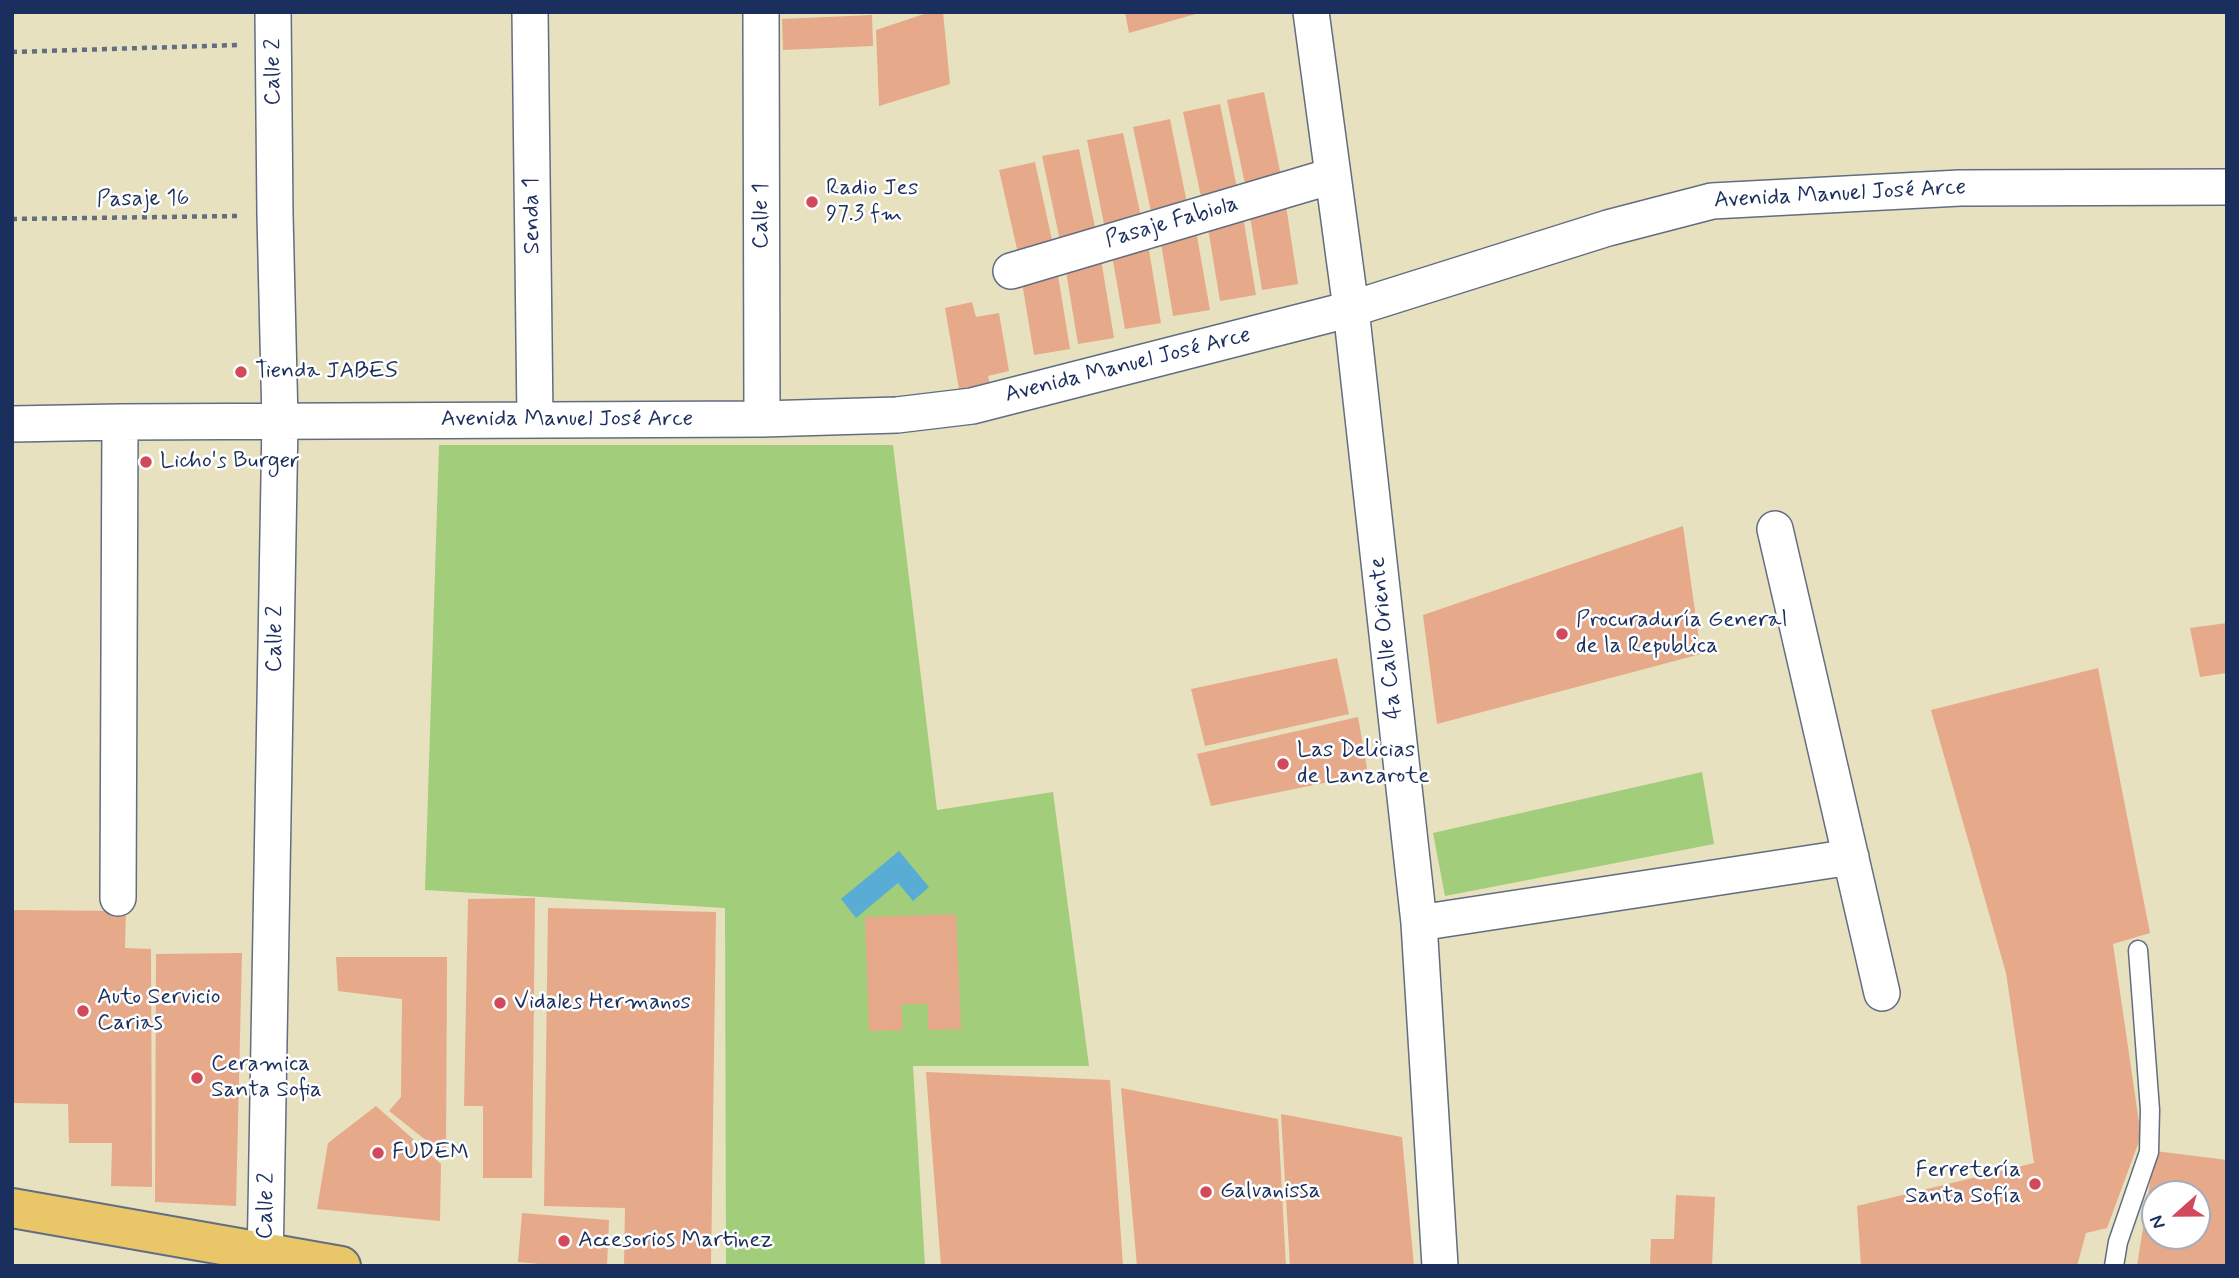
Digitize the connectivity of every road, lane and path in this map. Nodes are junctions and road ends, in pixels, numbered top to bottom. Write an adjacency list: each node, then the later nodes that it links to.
1 (530, 12): 13 (street, Senda 1)
2 (761, 12): 12 (street, Calle 1)
3 (1311, 12): 6 (street, 4a Calle Oriente)
4 (274, 28): 5 (path); 8 (street, Calle 2)
5 (12, 52)
6 (1332, 176): 10 (street, Pasaje Fabiola); 11 (street, 4a Calle Oriente)
7 (2227, 187): 11 (street, Avenida Manuel José Arce)
8 (275, 215): 9 (path, Pasaje 16); 14 (street, Calle 2)
9 (12, 219)
10 (1011, 271)
11 (1351, 309): 12 (street, Avenida Manuel José Arce); 20 (street, 4a Calle Oriente)
12 (762, 419): 13 (street, Avenida Manuel José Arce)
13 (535, 420): 14 (street, Avenida Manuel José Arce)
14 (280, 421): 15 (street, Avenida Manuel José Arce); 24 (street, Calle 2)
15 (120, 422): 16 (street, Avenida Manuel José Arce); 19 (street)
16 (12, 425)
17 (1775, 529): 18 (street)
18 (1851, 857): 20 (street); 22 (street)
19 (118, 898)
20 (1419, 923): 26 (street, 4a Calle Oriente)
21 (2138, 950): 27 (lane)
22 (1882, 993)
23 (12, 1208): 24 (main road)
24 (265, 1259): 25 (main road)
25 (341, 1266)
26 (1440, 1266)
27 (2114, 1266)

